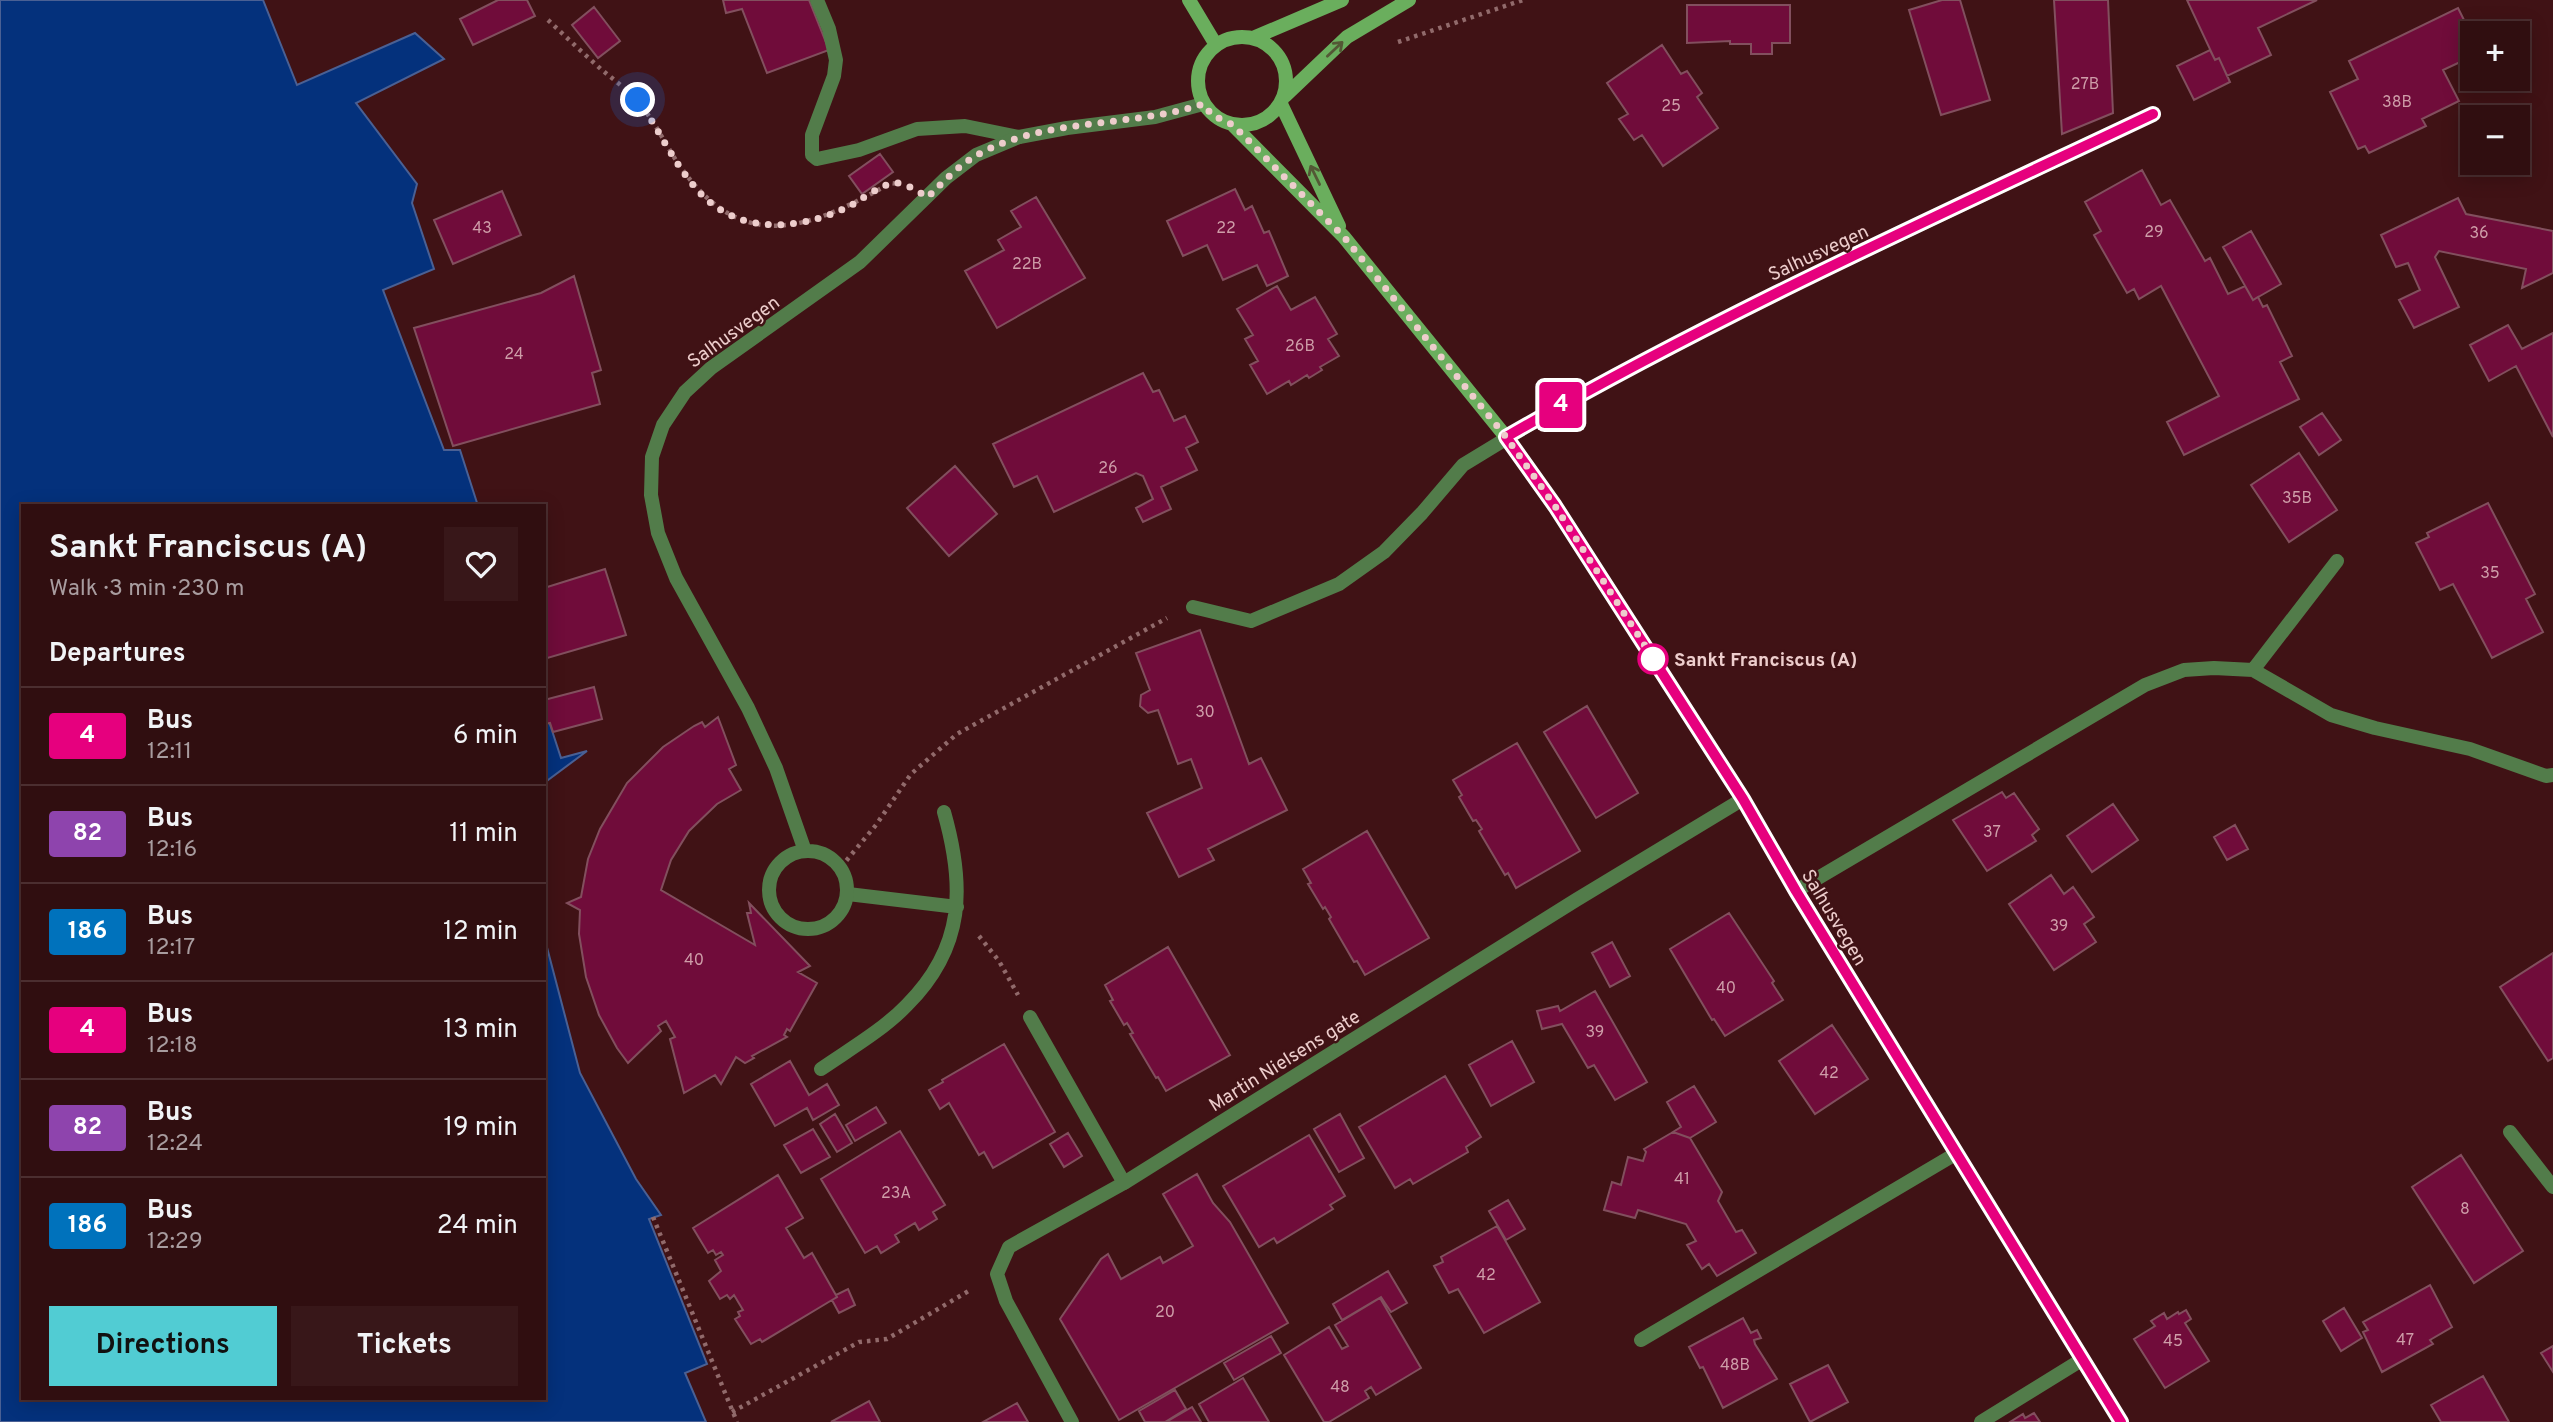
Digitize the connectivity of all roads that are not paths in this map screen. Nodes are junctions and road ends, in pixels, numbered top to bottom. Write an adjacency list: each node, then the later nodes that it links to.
1 (817, 0): 11 (street)
2 (1189, 0): 6 (main road)
3 (1342, 0): 5 (main road)
4 (1409, 0): 7 (main road, one-way to 4)
5 (1253, 38): 6 (main road); 7 (main road)
6 (1216, 45): 8 (main road)
7 (1283, 100): 10 (main road); 12 (main road, Salhusvegen, one-way to 7)
8 (1203, 104): 10 (main road); 11 (street, Salhusvegen)
9 (2153, 114): 13 (street, Salhusvegen)
10 (1233, 125): 12 (main road, Salhusvegen)
11 (1019, 137): 20 (street, Salhusvegen)
12 (1344, 237): 13 (main road, Salhusvegen)
13 (1506, 437): 15 (street); 18 (main road, Salhusvegen)
14 (2337, 561): 16 (street)
15 (1192, 607)
16 (2253, 670): 17 (street); 21 (street)
17 (2553, 775)
18 (1743, 799): 21 (main road, Salhusvegen); 28 (street, Martin Nielsens gate)
19 (944, 812): 23 (street)
20 (805, 851): 22 (street); 22 (street)
21 (1796, 891): 27 (main road, Salhusvegen)
22 (848, 894): 23 (street)
23 (957, 907): 25 (street)
24 (1030, 1017): 28 (street)
25 (821, 1069)
26 (2511, 1132): 29 (street)
27 (1957, 1153): 30 (street); 31 (main road, Salhusvegen)
28 (1124, 1183): 32 (street, Martin Nielsens gate)
29 (2553, 1187)
30 (1641, 1340)
31 (2083, 1359): 33 (street); 34 (main road, Salhusvegen)
32 (1072, 1422)
33 (1981, 1422)
34 (2121, 1422)

